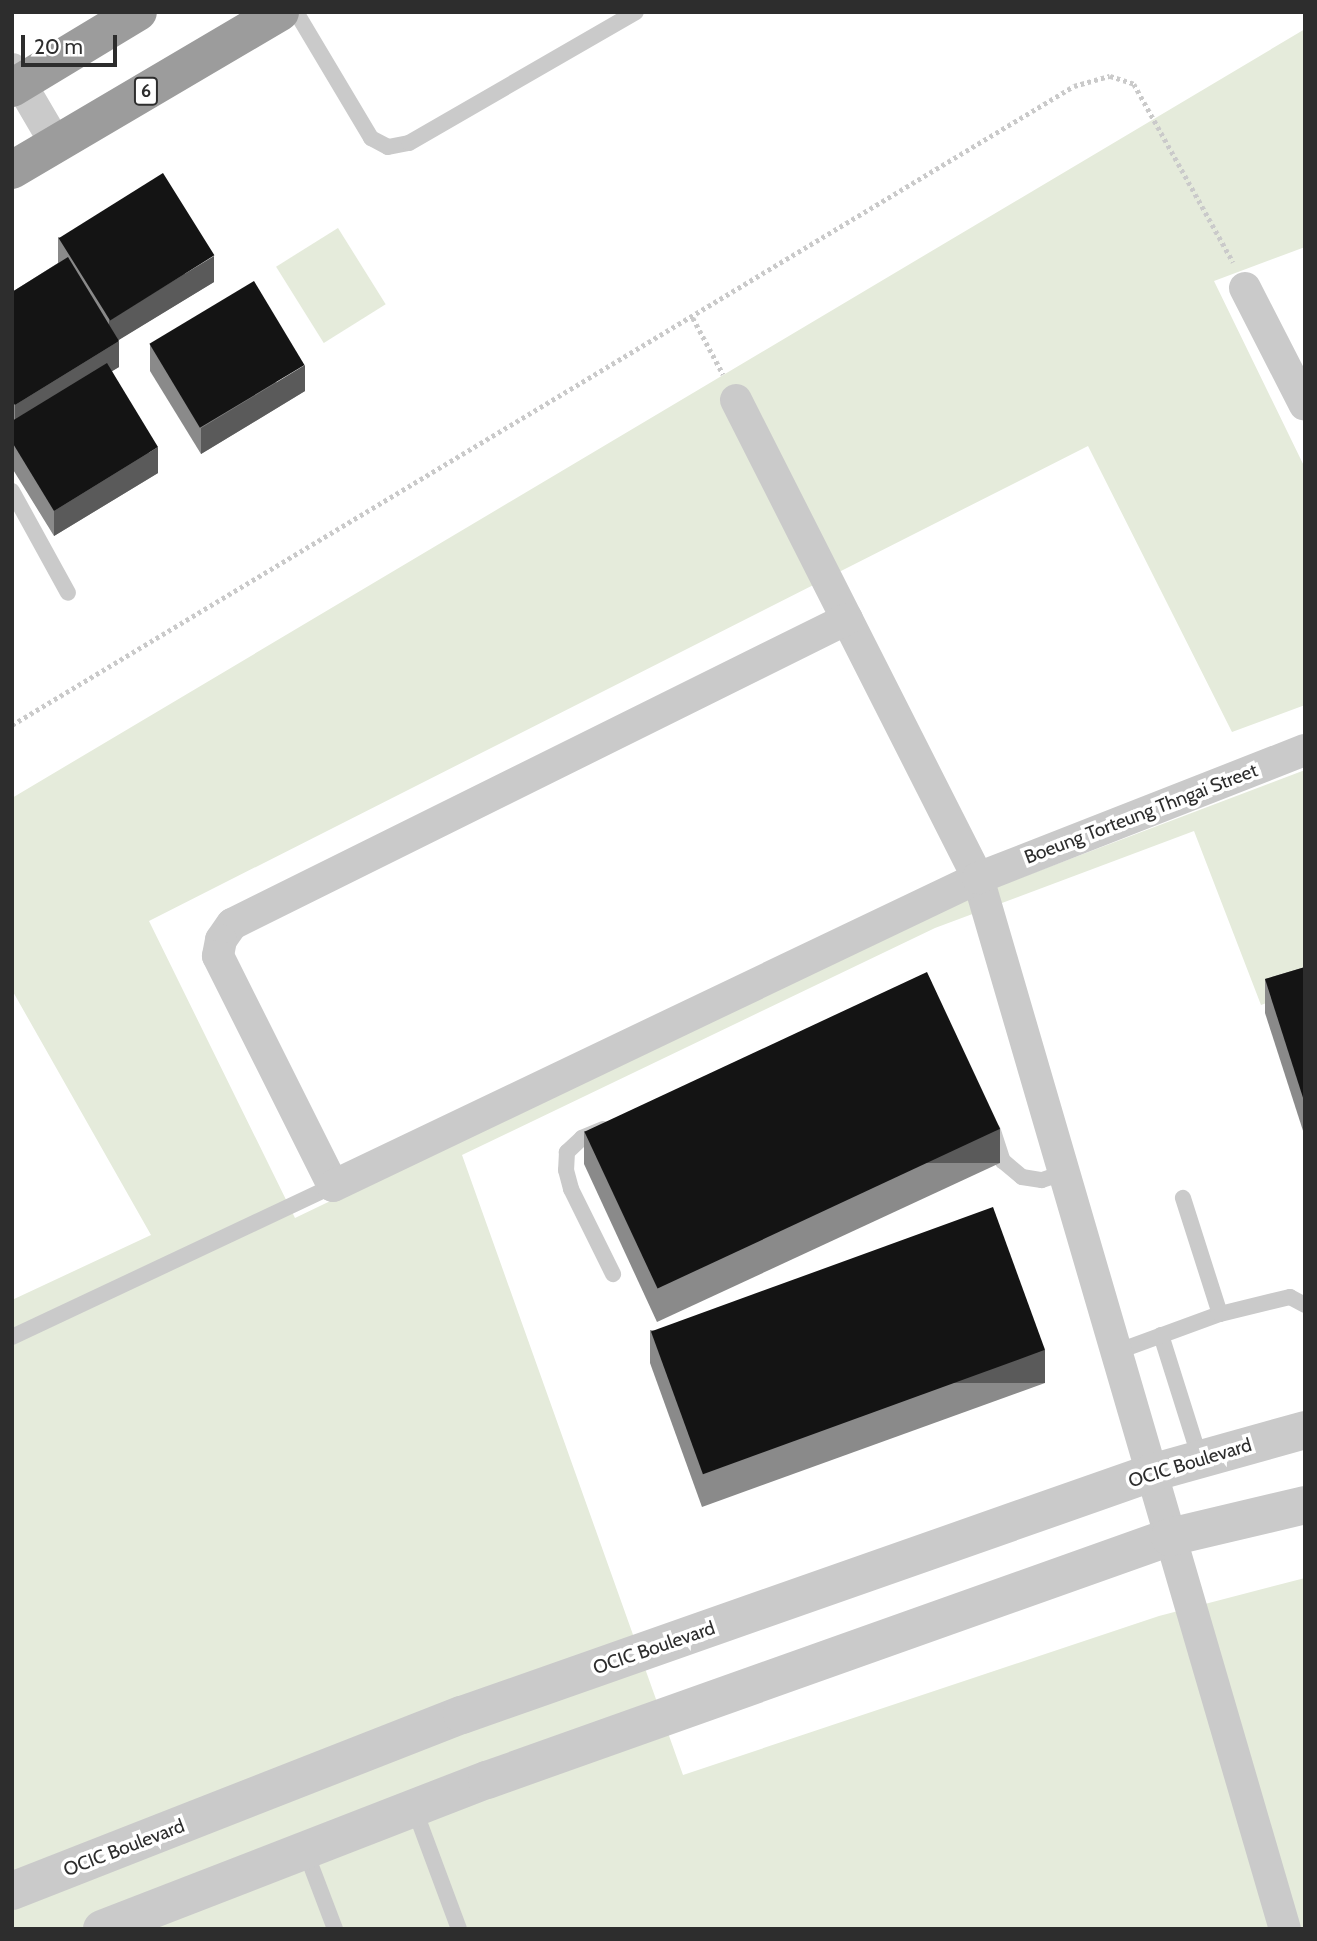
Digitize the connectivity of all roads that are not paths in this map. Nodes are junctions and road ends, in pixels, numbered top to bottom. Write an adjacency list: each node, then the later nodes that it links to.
1 (138, 12): 5 (highway)
2 (280, 12): 6 (highway, 6)
3 (296, 12): 4 (lane)
4 (636, 12)
5 (15, 80): 6 (street)
6 (56, 144): 7 (highway, 6)
7 (12, 170)
8 (1245, 288): 10 (street)
9 (736, 400): 13 (street)
10 (1305, 405)
11 (12, 491): 12 (lane)
12 (68, 593)
13 (847, 619): 15 (street); 19 (street)
14 (1305, 750): 15 (street, Boeung Torteung Thngai Street)
15 (978, 878): 18 (street); 19 (street, Boeung Torteung Thngai Street)
16 (988, 1119): 18 (lane)
17 (619, 1121): 21 (lane)
18 (1064, 1173): 26 (street)
19 (333, 1186): 25 (lane)
20 (1183, 1198): 23 (lane)
21 (613, 1274)
22 (1305, 1305): 23 (lane)
23 (1220, 1314): 24 (lane)
24 (1160, 1335): 26 (lane); 28 (lane)
25 (12, 1337)
26 (1116, 1352): 29 (street)
27 (1305, 1430): 28 (street, OCIC Boulevard)
28 (1199, 1458): 29 (street, OCIC Boulevard)
29 (1151, 1473): 31 (street); 34 (street, OCIC Boulevard)
30 (1305, 1505): 31 (street)
31 (1170, 1537): 32 (street); 38 (street)
32 (414, 1808): 33 (street); 37 (lane)
33 (305, 1850): 35 (street); 36 (lane)
34 (12, 1891)
35 (102, 1929)
36 (335, 1929)
37 (459, 1929)
38 (1285, 1929)

